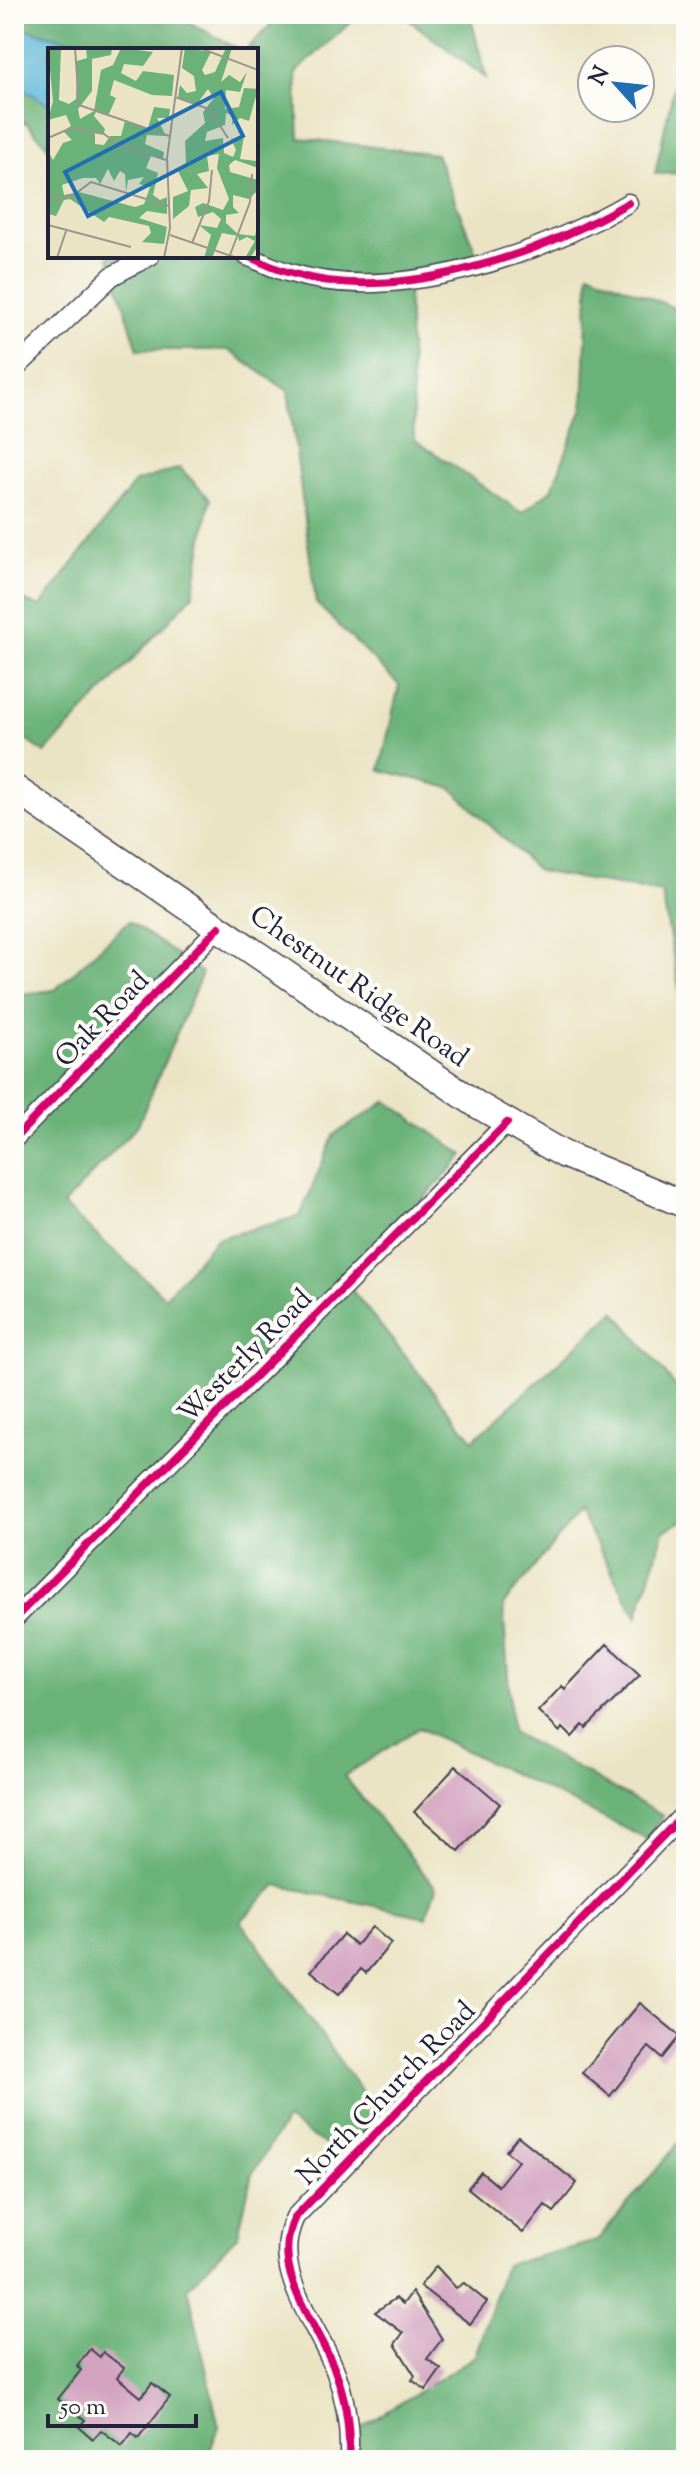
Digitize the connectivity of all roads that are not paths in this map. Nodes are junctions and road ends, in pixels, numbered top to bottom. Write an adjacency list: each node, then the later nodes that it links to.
1 (628, 203): 3 (street)
2 (146, 258): 4 (street)
3 (252, 258)
4 (14, 370)
5 (14, 788): 6 (main road, Chestnut Ridge Road)
6 (219, 927): 7 (main road, Chestnut Ridge Road); 8 (street, Oak Road)
7 (507, 1123): 9 (main road, Chestnut Ridge Road); 10 (street, Westerly Road)
8 (14, 1139)
9 (686, 1205)
10 (14, 1619)
11 (686, 1812): 12 (street, North Church Road)
12 (349, 2460)

